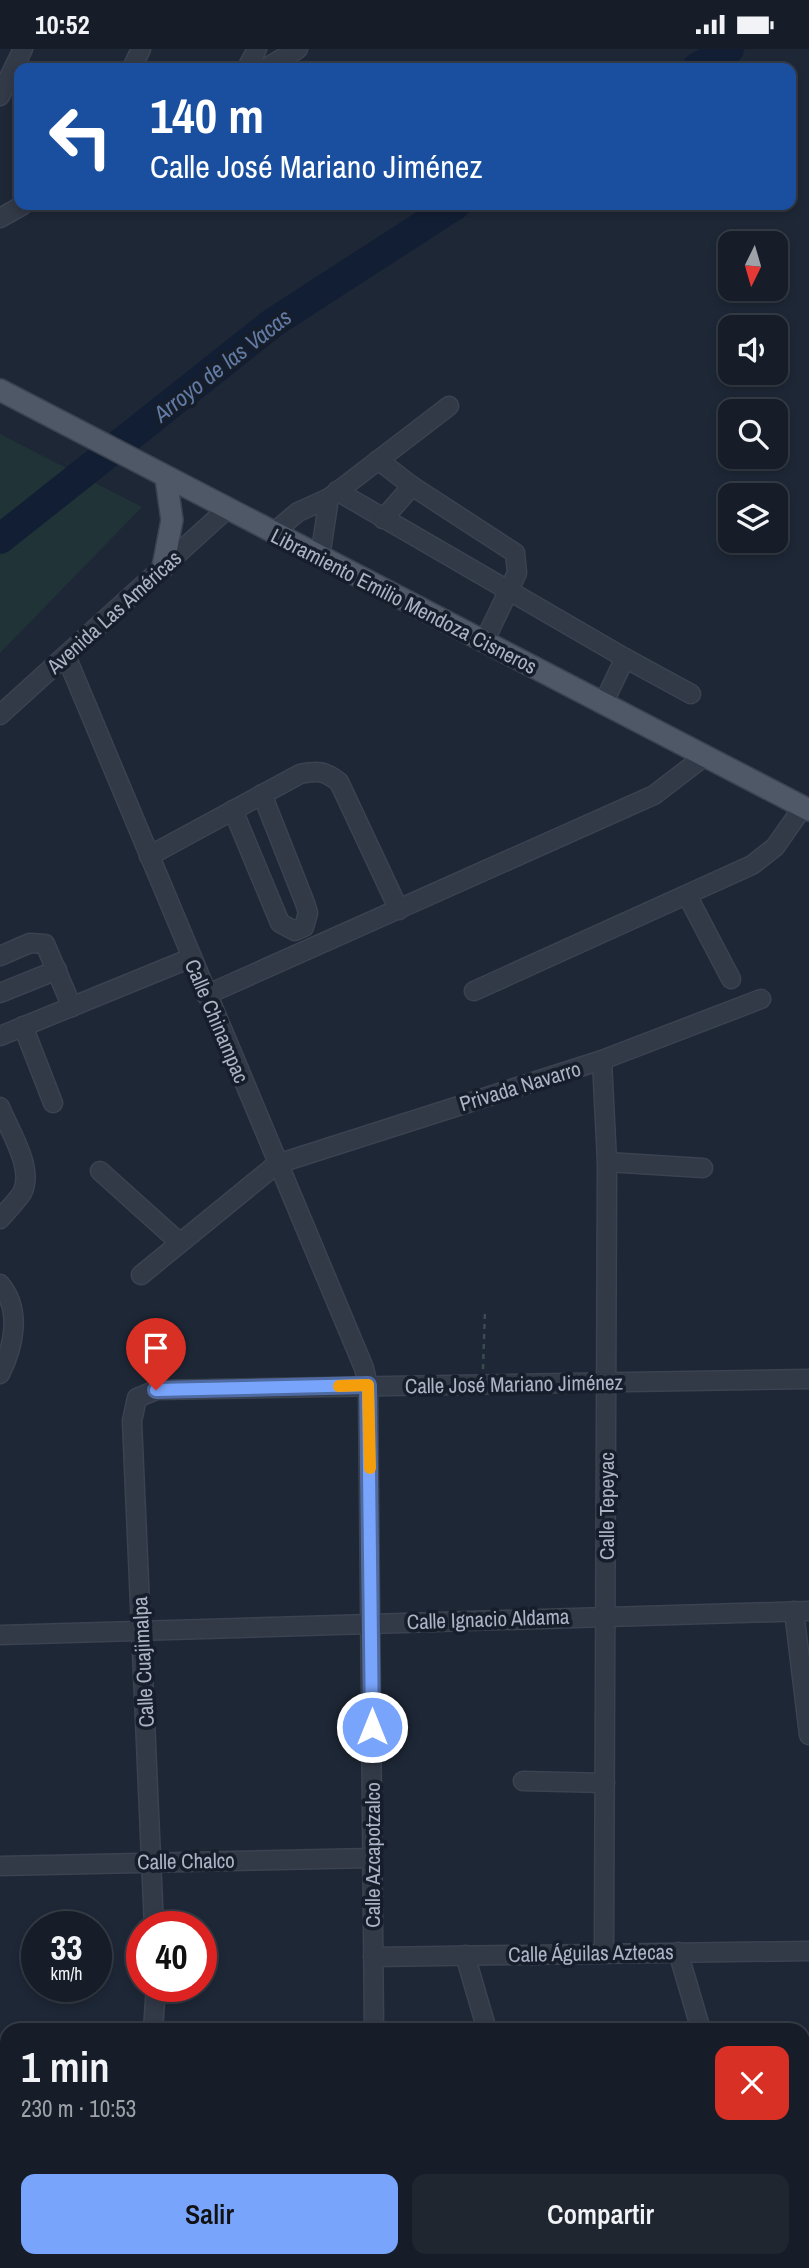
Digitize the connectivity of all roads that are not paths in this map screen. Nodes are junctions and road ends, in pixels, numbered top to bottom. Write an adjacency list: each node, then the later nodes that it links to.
1 (298, 49): 2 (street)
2 (274, 63)
3 (14, 67): 4 (street)
4 (0, 96)
5 (0, 390): 8 (main road, Libramiento Emilio Mendoza Cisneros)
6 (449, 406): 7 (street)
7 (378, 460): 9 (street); 10 (street)
8 (166, 478): 11 (main road, Libramiento Emilio Mendoza Cisneros); 15 (main road)
9 (412, 486): 12 (street); 16 (street)
10 (333, 494): 12 (street); 13 (street); 14 (street)
11 (227, 509): 13 (main road, Libramiento Emilio Mendoza Cisneros); 15 (street, Avenida Las Américas)
12 (383, 519): 16 (street)
13 (273, 533): 14 (main road, Libramiento Emilio Mendoza Cisneros)
14 (320, 557): 17 (main road, Libramiento Emilio Mendoza Cisneros)
15 (163, 567): 18 (street, Avenida Las Américas)
16 (509, 592): 17 (street); 19 (street)
17 (484, 642): 21 (main road, Libramiento Emilio Mendoza Cisneros)
18 (66, 656): 22 (street, Avenida Las Américas); 27 (street, Calle Chinampac)
19 (625, 658): 20 (street); 21 (street)
20 (691, 694)
21 (603, 704): 23 (main road, Libramiento Emilio Mendoza Cisneros)
22 (0, 715)
23 (705, 756): 25 (main road, Libramiento Emilio Mendoza Cisneros); 29 (street)
24 (262, 795): 26 (street); 26 (street); 29 (street)
25 (806, 808): 28 (street)
26 (233, 810): 27 (street)
27 (149, 856): 31 (street, Calle Chinampac)
28 (687, 895): 33 (street); 34 (street)
29 (399, 910): 36 (street)
30 (0, 956): 32 (street)
31 (191, 958): 36 (street, Calle Chinampac); 38 (street)
32 (57, 969): 35 (street); 38 (street)
33 (731, 979)
34 (474, 991)
35 (0, 993)
36 (206, 995): 45 (street, Calle Chinampac)
37 (761, 999): 41 (street, Privada Navarro)
38 (72, 1007): 39 (street)
39 (23, 1026): 40 (street); 42 (street)
40 (0, 1036)
41 (602, 1060): 44 (street, Calle Tepeyac); 45 (street, Privada Navarro)
42 (53, 1103)
43 (0, 1107): 48 (street)
44 (607, 1162): 46 (street); 54 (street, Calle Tepeyac)
45 (277, 1164): 49 (street); 55 (street, Calle Chinampac)
46 (703, 1168)
47 (100, 1171): 49 (street)
48 (0, 1219)
49 (179, 1243): 50 (street)
50 (141, 1275)
51 (0, 1284): 52 (street)
52 (0, 1374)
53 (809, 1380): 54 (street, Calle José Mariano Jiménez)
54 (607, 1382): 55 (street, Calle José Mariano Jiménez); 58 (street, Calle Tepeyac)
55 (368, 1385): 56 (street, Calle José Mariano Jiménez); 59 (street, Calle Azcapotzalco)
56 (137, 1398): 60 (street, Calle Cuajimalpa)
57 (802, 1611): 58 (street, Calle Ignacio Aldama); 62 (street)
58 (606, 1616): 59 (street, Calle Ignacio Aldama); 64 (street, Calle Tepeyac)
59 (371, 1623): 60 (street, Calle Ignacio Aldama); 65 (street, Calle Azcapotzalco)
60 (141, 1631): 61 (street, Calle Ignacio Aldama); 66 (street, Calle Cuajimalpa)
61 (0, 1635)
62 (808, 1730)
63 (523, 1781): 64 (street)
64 (605, 1783): 71 (street, Calle Tepeyac)
65 (372, 1858): 66 (street, Calle Chalco); 73 (street, Calle Azcapotzalco)
66 (152, 1861): 67 (street, Calle Chalco); 68 (street, Calle Cuajimalpa)
67 (0, 1866)
68 (154, 1911)
69 (809, 1951): 70 (street, Calle Águilas Aztecas)
70 (677, 1952): 71 (street, Calle Águilas Aztecas); 78 (street)
71 (604, 1953): 72 (street, Calle Águilas Aztecas)
72 (465, 1955): 73 (street, Calle Águilas Aztecas); 77 (street)
73 (373, 1957): 76 (street, Calle Azcapotzalco)
74 (155, 2002): 75 (street)
75 (153, 2023)
76 (373, 2023)
77 (485, 2023)
78 (699, 2023)

